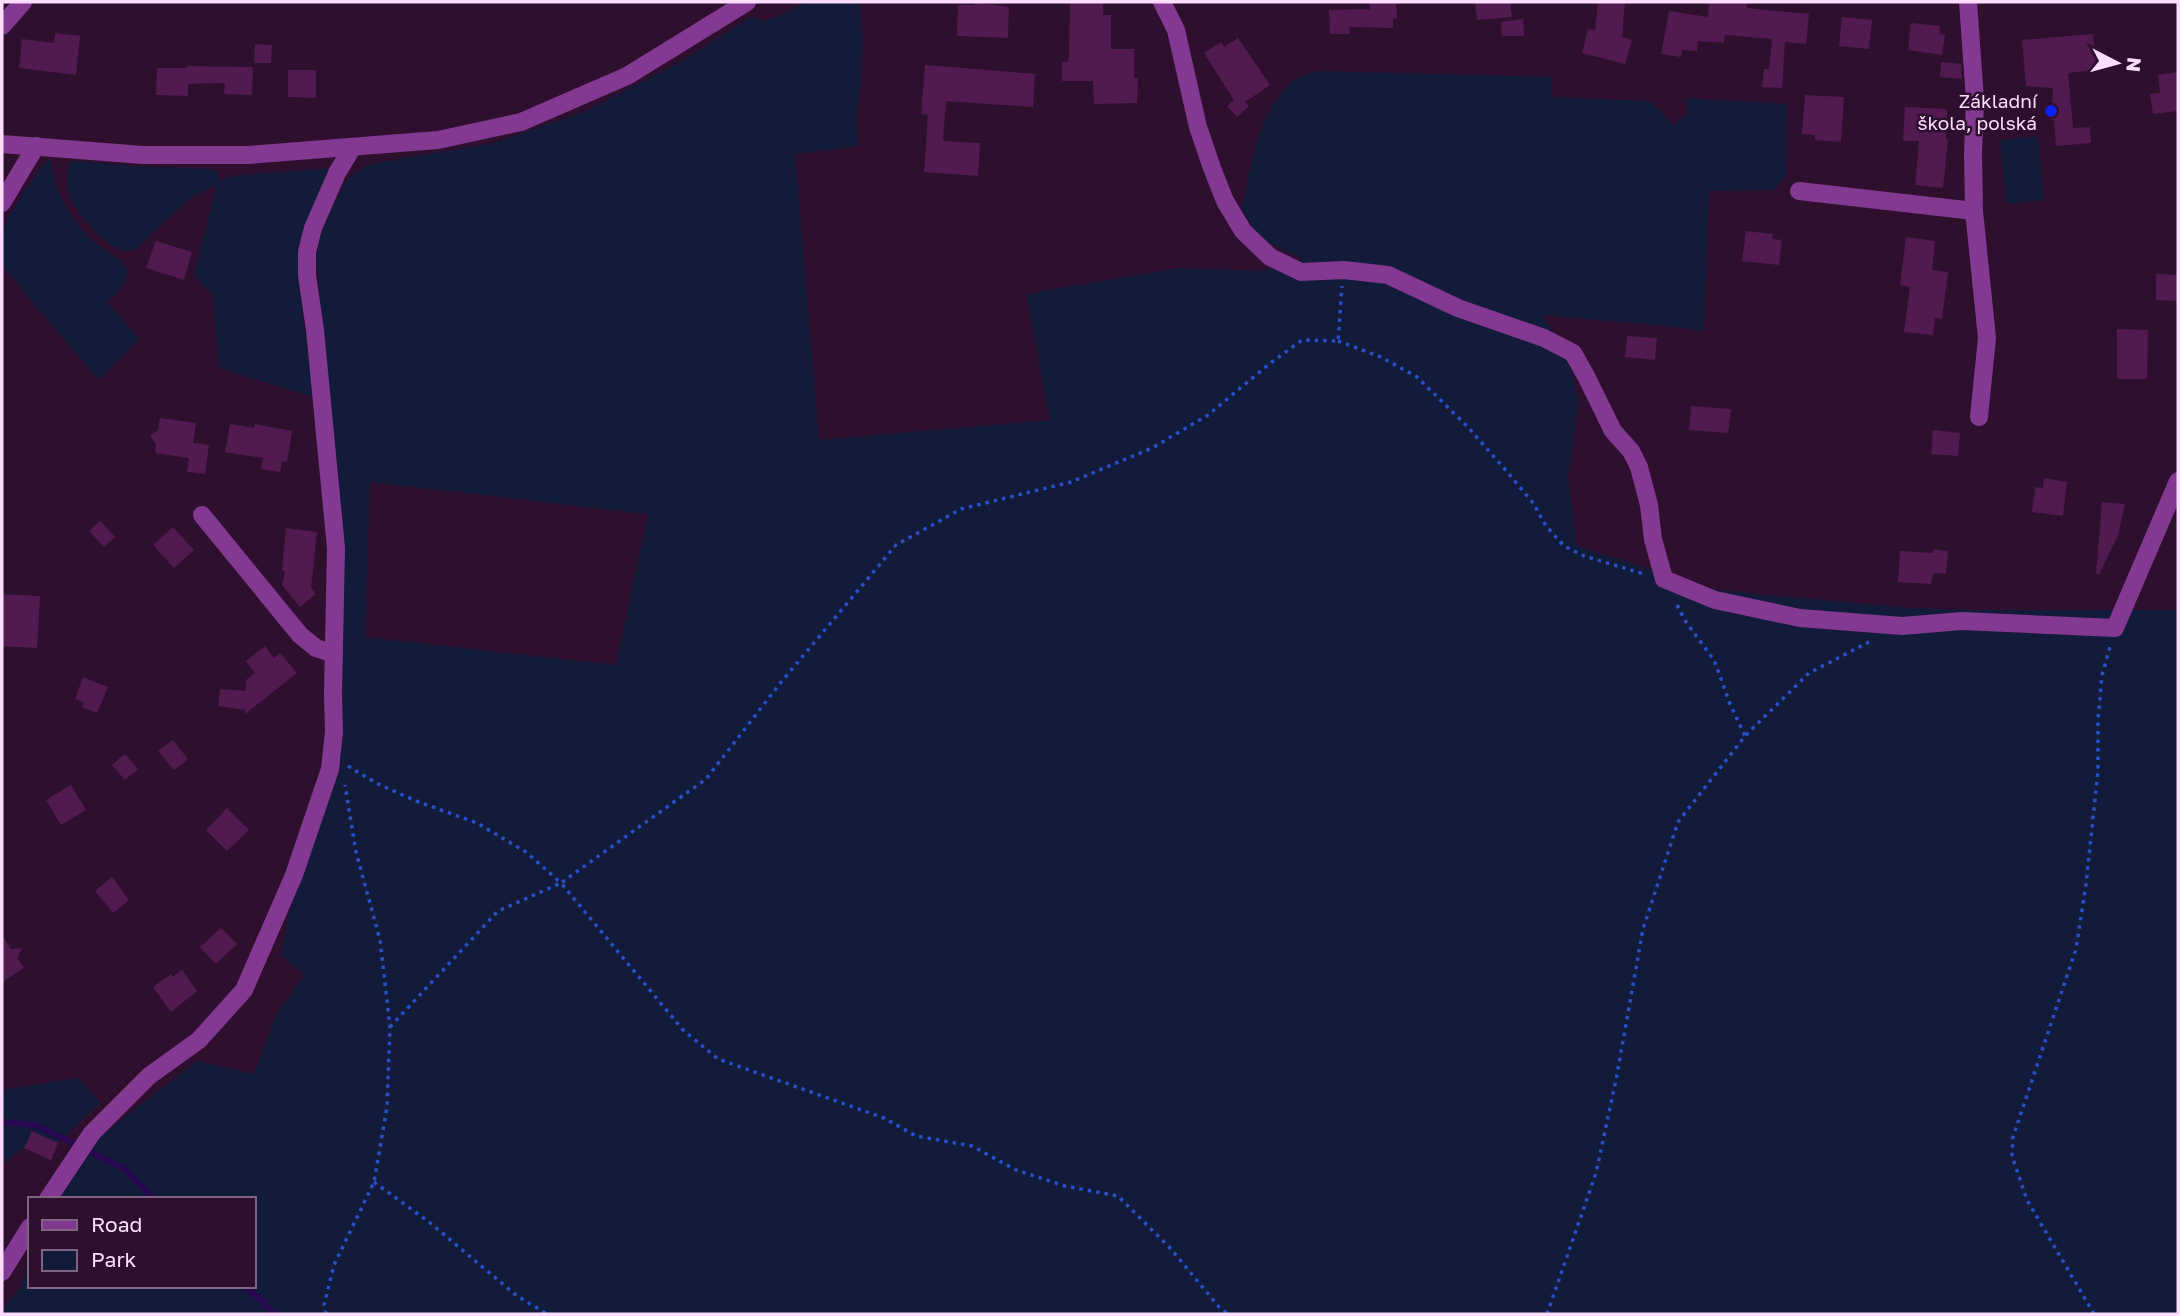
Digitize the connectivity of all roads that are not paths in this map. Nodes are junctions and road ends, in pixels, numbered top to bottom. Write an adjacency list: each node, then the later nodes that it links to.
1 (23, 2): 5 (street)
2 (747, 2): 8 (street)
3 (1162, 2): 13 (street)
4 (1968, 2): 11 (street)
5 (2, 26)
6 (2, 144): 7 (street)
7 (36, 146): 8 (street); 10 (street)
8 (352, 148): 15 (street)
9 (1799, 191): 11 (street)
10 (2, 203)
11 (1973, 211): 12 (street)
12 (1979, 417)
13 (2178, 481)
14 (202, 515): 15 (street)
15 (334, 654): 16 (street)
16 (49, 1197)
17 (28, 1230): 18 (street)
18 (2, 1272)

